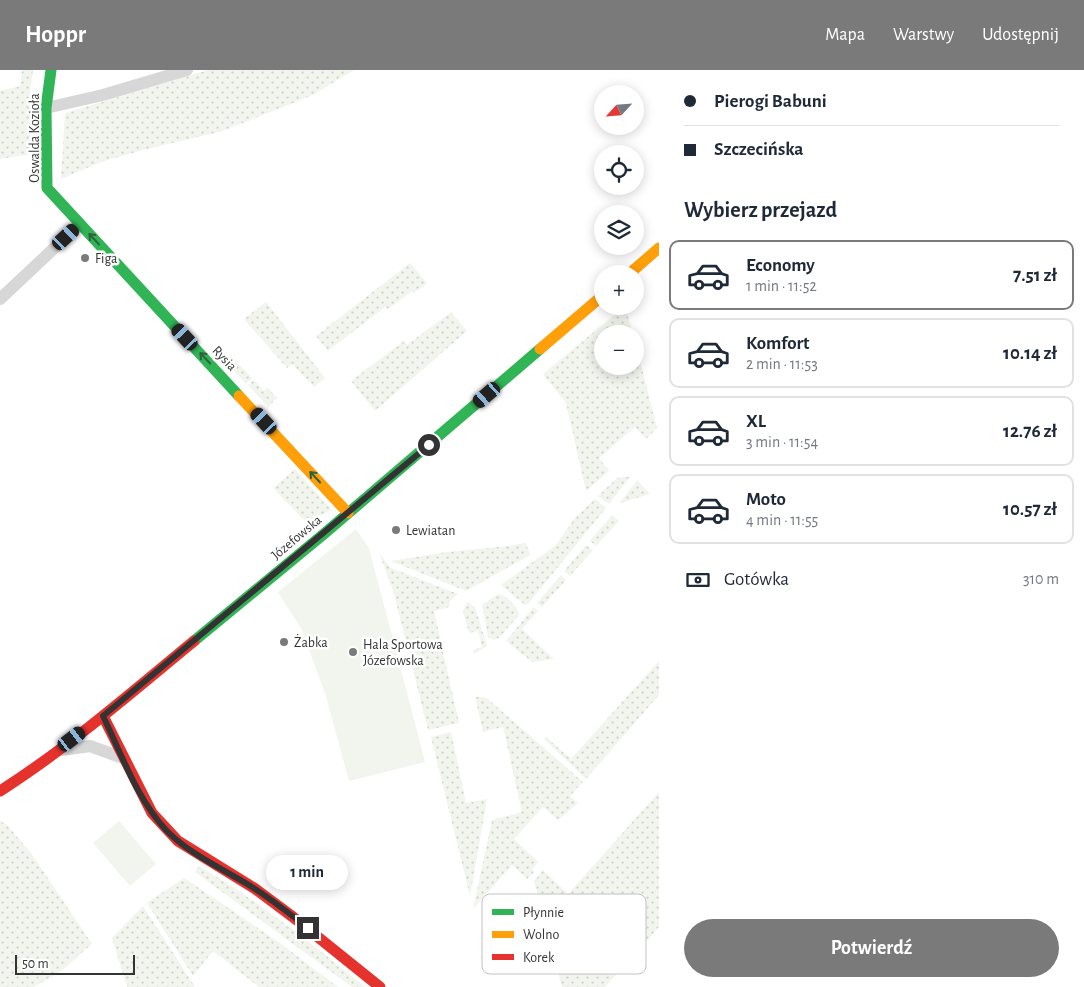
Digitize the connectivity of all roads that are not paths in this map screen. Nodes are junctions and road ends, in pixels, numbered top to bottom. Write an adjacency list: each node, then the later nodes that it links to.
1 (51, 70): 3 (street, Oswalda Kozioła)
2 (187, 70): 3 (street)
3 (46, 108): 4 (street, Oswalda Kozioła)
4 (80, 224): 7 (street); 9 (street, Rysia, one-way to 4)
5 (659, 248): 6 (street)
6 (639, 265)
7 (0, 299)
8 (594, 303): 9 (street, Józefowska)
9 (348, 513): 10 (street, Józefowska)
10 (103, 716): 11 (street, Józefowska); 12 (street)
11 (57, 751): 12 (street); 13 (street, Józefowska)
12 (123, 758): 14 (street)
13 (0, 791)
14 (380, 987)

